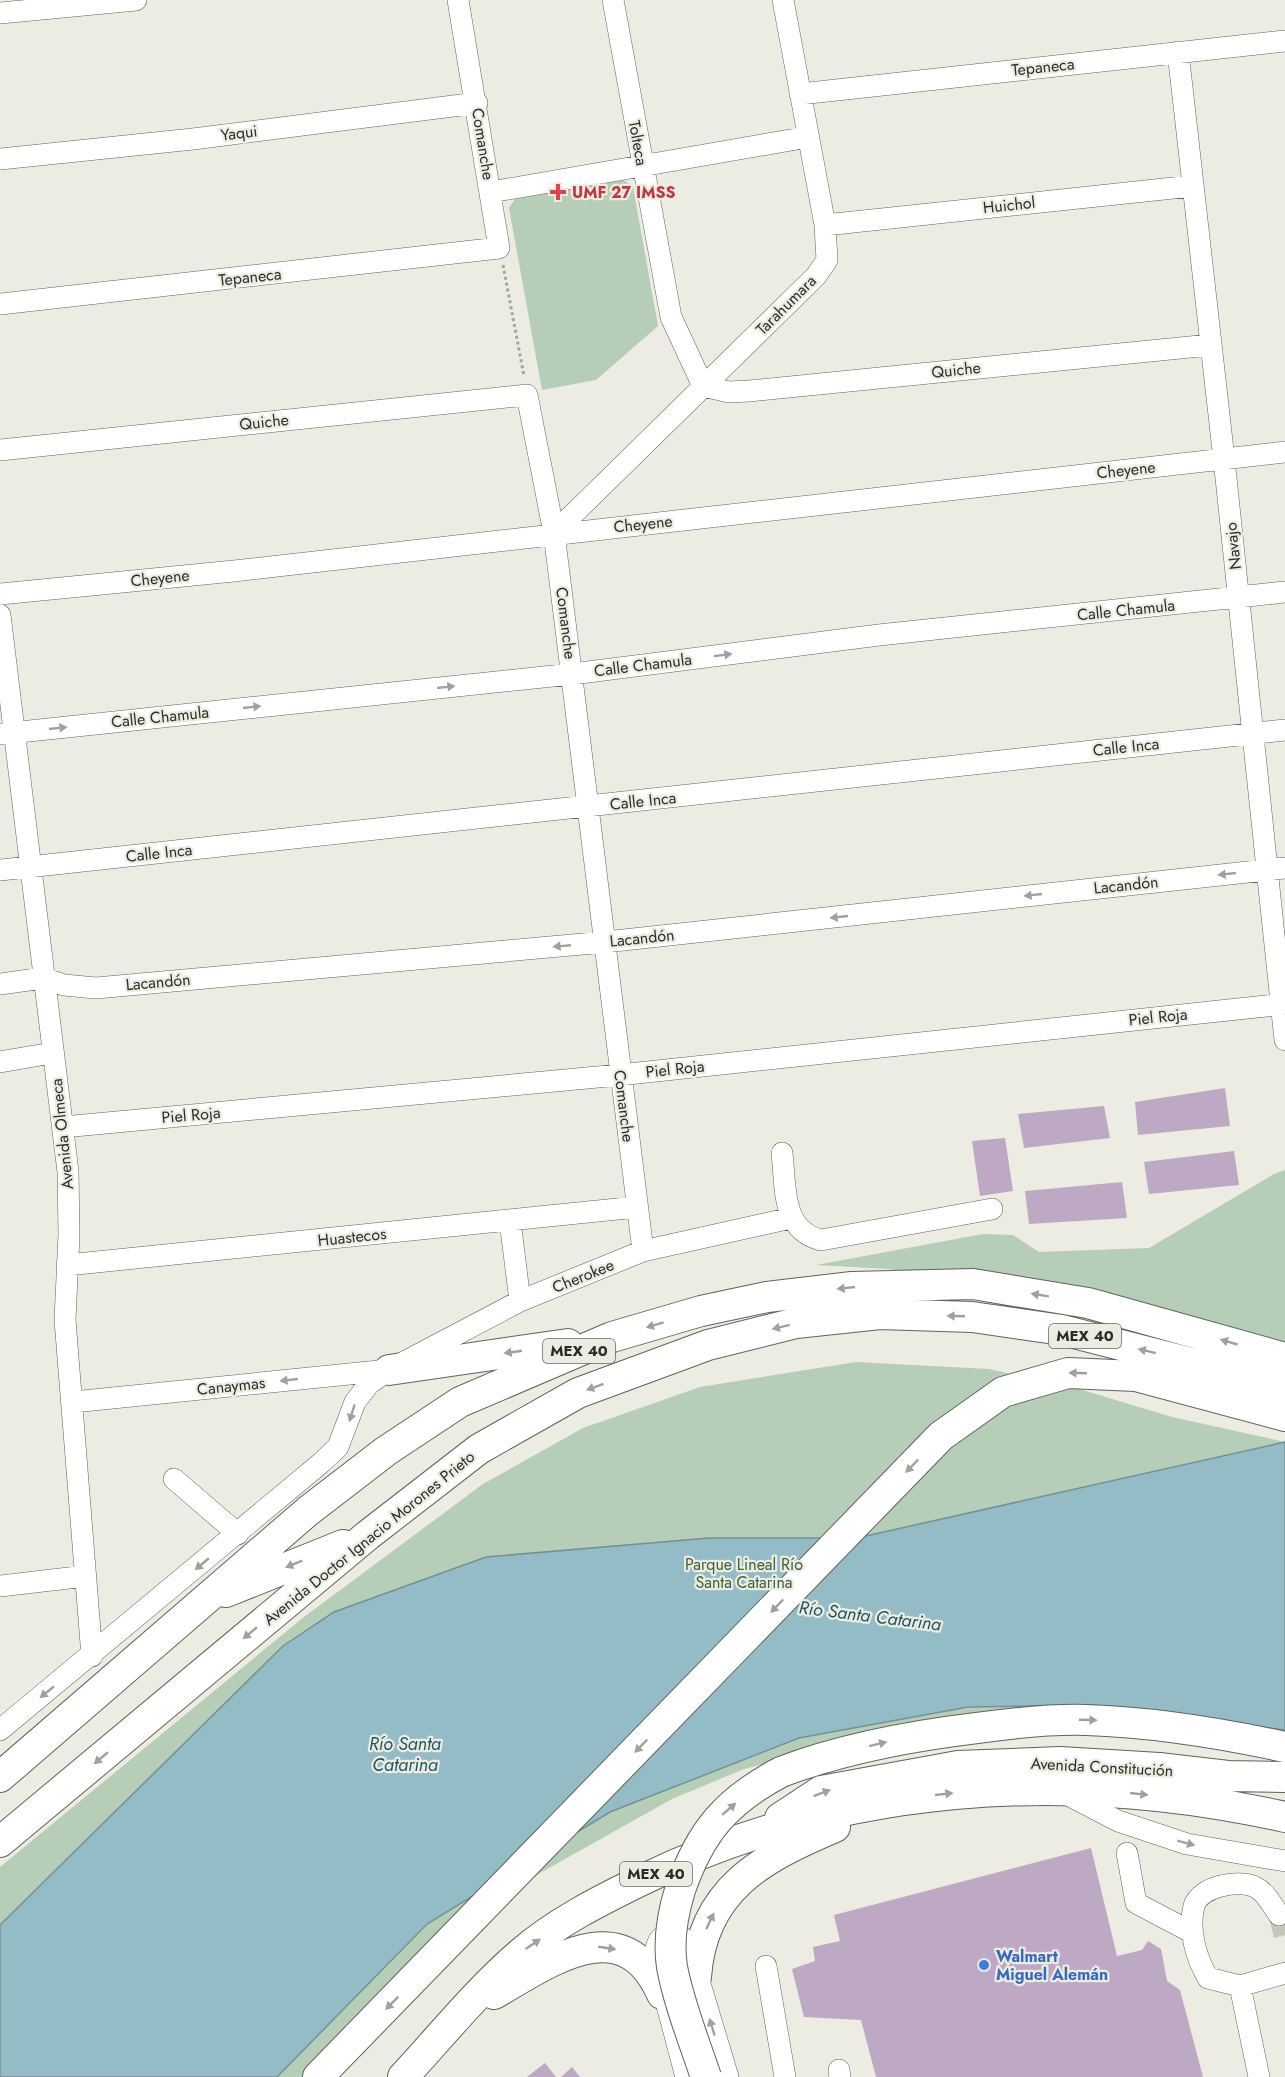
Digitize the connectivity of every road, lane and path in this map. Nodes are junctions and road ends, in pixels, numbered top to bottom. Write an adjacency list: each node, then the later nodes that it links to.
1 (136, 0): 5 (street)
2 (458, 0): 9 (street, Comanche)
3 (613, 0): 12 (street, Tolteca)
4 (783, 0): 8 (street, Tarahumara)
5 (0, 13)
6 (1285, 41): 7 (street, Tepaneca)
7 (1178, 52): 8 (street, Tepaneca); 13 (street, Navajo)
8 (800, 94): 10 (street, Tarahumara)
9 (477, 103): 11 (street, Yaqui); 14 (street, Comanche)
10 (808, 137): 12 (street); 15 (street, Tarahumara)
11 (0, 159)
12 (642, 165): 14 (street); 19 (street, Tolteca)
13 (1192, 186): 15 (street, Huichol); 18 (street, Navajo)
14 (491, 192): 16 (street, Comanche)
15 (825, 225): 19 (street, Tarahumara)
16 (499, 248): 17 (street, Tepaneca); 20 (path)
17 (0, 304)
18 (1210, 345): 19 (street, Quiche); 23 (street, Navajo)
19 (703, 386): 24 (street, Tarahumara)
20 (527, 395): 21 (street, Quiche); 24 (street, Comanche)
21 (0, 450)
22 (1285, 452): 23 (street, Cheyene)
23 (1224, 459): 24 (street, Cheyene); 27 (street, Navajo)
24 (554, 533): 26 (street, Cheyene); 29 (street, Comanche)
25 (1285, 592): 27 (street, Calle Chamula)
26 (0, 594)
27 (1238, 598): 29 (street, Calle Chamula, one-way to 27); 32 (street, Navajo)
28 (0, 615): 31 (street, Avenida Olmeca)
29 (572, 674): 31 (street, Calle Chamula, one-way to 29); 33 (street, Comanche)
30 (1285, 730): 32 (street, Calle Inca)
31 (6, 733): 34 (street, Avenida Olmeca)
32 (1253, 733): 33 (street, Calle Inca); 35 (street, Navajo)
33 (588, 807): 34 (street, Calle Inca); 37 (street, Comanche)
34 (31, 867): 36 (street, Calle Inca); 38 (street, Avenida Olmeca)
35 (1275, 869): 37 (street, Lacandón, one-way to 37); 40 (street, Navajo)
36 (0, 870)
37 (605, 942): 38 (street, Lacandón, one-way to 38); 44 (street, Comanche)
38 (43, 978): 39 (street, Lacandón); 42 (street, Avenida Olmeca)
39 (0, 984)
40 (1282, 1004): 41 (street, Navajo); 44 (street, Piel Roja)
41 (1285, 1040)
42 (52, 1053): 43 (street); 45 (street, Avenida Olmeca)
43 (0, 1062)
44 (619, 1075): 45 (street, Piel Roja); 47 (street, Comanche)
45 (63, 1127): 52 (street, Avenida Olmeca)
46 (782, 1153): 49 (street)
47 (637, 1207): 50 (street, Huastecos); 51 (street, Comanche)
48 (992, 1209): 49 (street)
49 (790, 1218): 51 (street, Cherokee)
50 (510, 1221): 52 (street, Huastecos); 53 (street)
51 (643, 1251): 53 (street, Cherokee)
52 (67, 1265): 58 (street, Avenida Olmeca)
53 (520, 1301): 56 (street, Cherokee)
54 (612, 1337): 55 (highway, MEX 40, one-way to 54); 56 (highway, one-way to 56); 65 (highway, MEX 40)
55 (1285, 1358)
56 (389, 1370): 58 (street, Canaymas, one-way to 58); 61 (street, one-way to 61)
57 (1285, 1387): 62 (highway, Avenida Doctor Ignacio Morones Prieto / MEX 40, one-way to 62)
58 (73, 1402): 63 (street, Avenida Olmeca)
59 (1285, 1416): 88 (highway, one-way to 88)
60 (174, 1479): 61 (street)
61 (238, 1534): 66 (street, one-way to 66)
62 (368, 1535): 65 (highway, one-way to 65); 77 (highway, Avenida Doctor Ignacio Morones Prieto / MEX 40, one-way to 77)
63 (86, 1576): 64 (street); 66 (street, Avenida Olmeca)
64 (0, 1586)
65 (205, 1600): 70 (highway, MEX 40)
66 (92, 1656): 67 (street, one-way to 67)
67 (0, 1730)
68 (1285, 1747): 91 (highway, one-way to 68, bridge)
69 (1228, 1776): 71 (highway, Avenida Constitución); 72 (highway); 76 (highway, Avenida Constitución, one-way to 69)
70 (0, 1777)
71 (1285, 1777)
72 (1285, 1787)
73 (1055, 1789): 74 (highway, MEX 40, one-way to 73); 75 (highway, MEX 40, one-way to 75); 79 (street, one-way to 79)
74 (887, 1803): 76 (highway, MEX 40); 84 (highway, one-way to 74)
75 (1285, 1817)
76 (755, 1834): 87 (highway, MEX 40, one-way to 76)
77 (0, 1842)
78 (1127, 1853): 81 (street)
79 (1285, 1861)
80 (1279, 1915): 81 (street)
81 (1193, 1933): 85 (street)
82 (765, 1966): 93 (street)
83 (1285, 1973): 85 (street)
84 (696, 1977): 86 (street); 92 (street, one-way to 84)
85 (1240, 1986): 94 (street)
86 (662, 1994): 87 (highway, one-way to 86); 90 (street)
87 (461, 2014): 89 (highway, MEX 40)
88 (318, 2077)
89 (403, 2077)
90 (686, 2077)
91 (706, 2077)
92 (728, 2077)
93 (785, 2077)
94 (1259, 2077)

